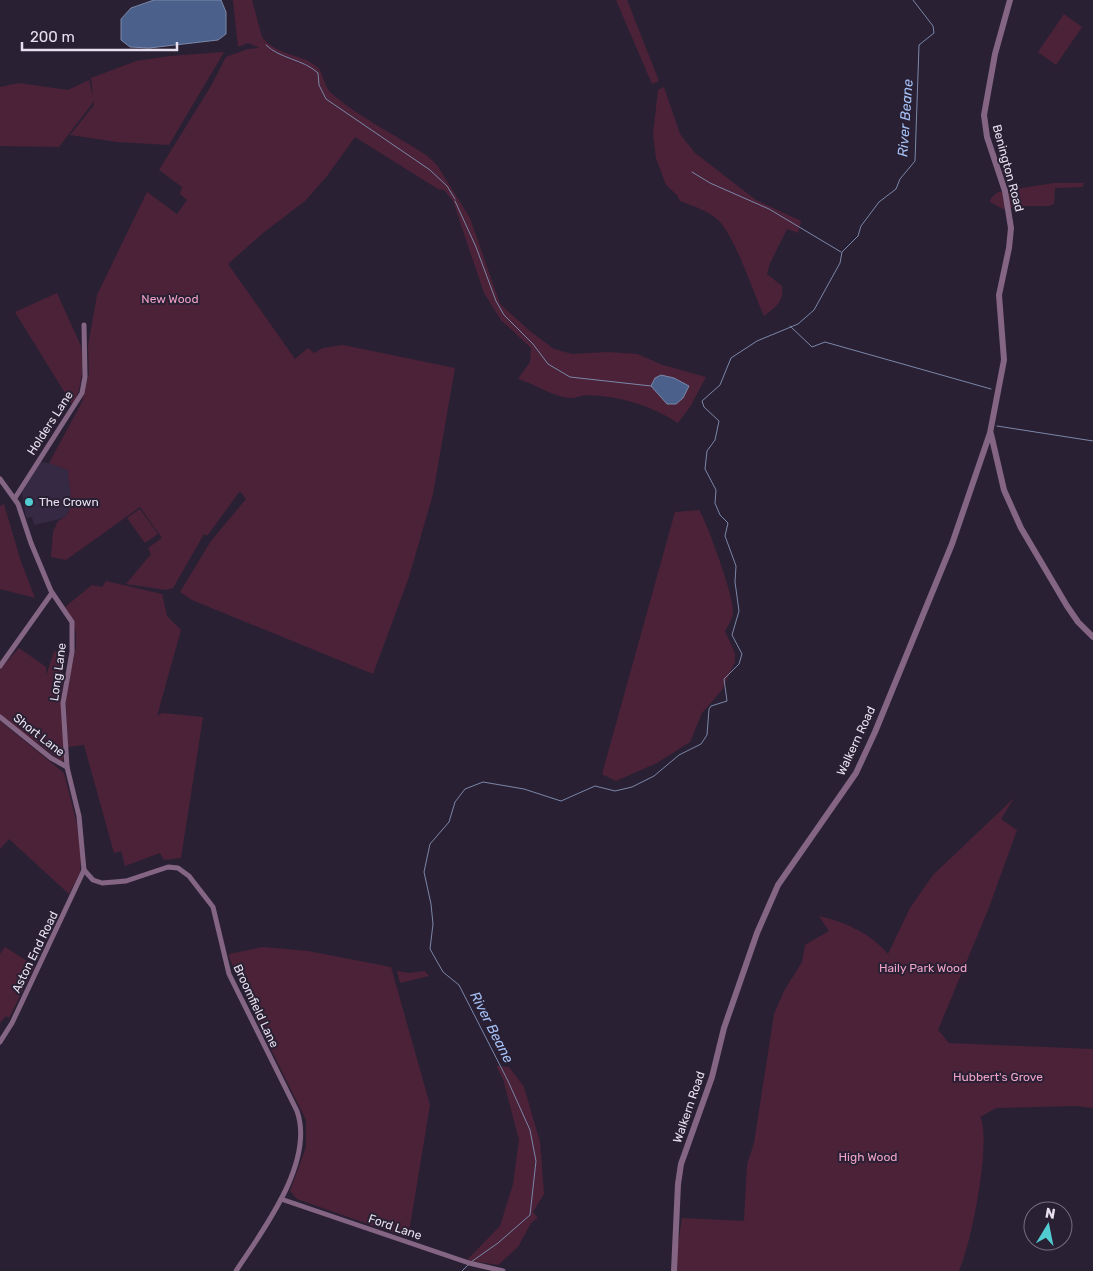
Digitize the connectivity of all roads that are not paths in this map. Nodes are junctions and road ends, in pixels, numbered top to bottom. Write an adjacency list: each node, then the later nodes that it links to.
1 (1010, 0): 3 (street, Benington Road)
2 (84, 325): 5 (street, Holders Lane)
3 (990, 433): 7 (street); 16 (street, Walkern Road)
4 (0, 479): 5 (street, Long Lane)
5 (15, 498): 6 (street, Long Lane)
6 (52, 593): 8 (street); 10 (street, Long Lane)
7 (1093, 637)
8 (0, 666)
9 (0, 717): 10 (street, Short Lane)
10 (66, 767): 11 (street, Long Lane)
11 (84, 870): 12 (street, Aston End Road); 13 (street, Broomfield Lane)
12 (0, 1042)
13 (281, 1199): 14 (street); 15 (street, Ford Lane)
14 (236, 1271)
15 (503, 1271)
16 (674, 1271)

